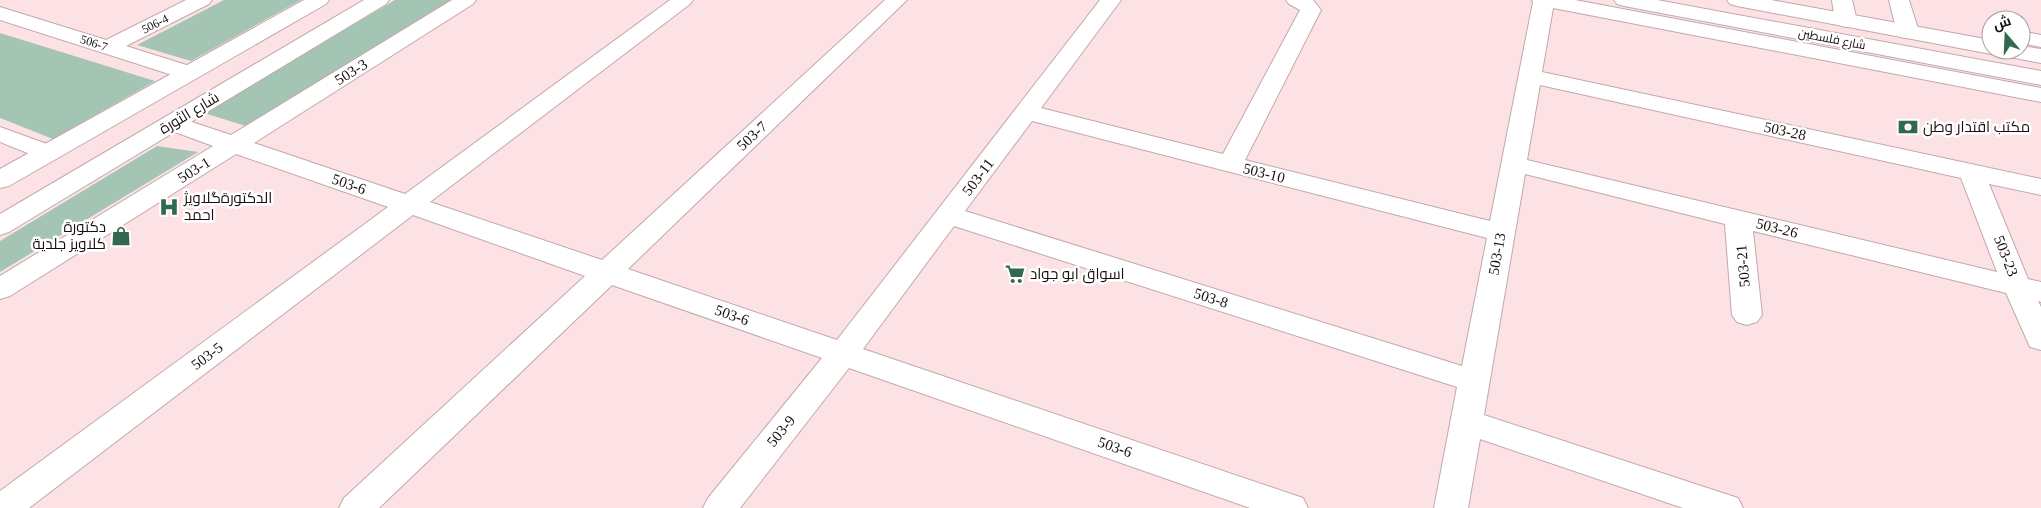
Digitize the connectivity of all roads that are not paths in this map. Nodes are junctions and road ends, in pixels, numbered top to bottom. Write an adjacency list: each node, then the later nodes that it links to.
1 (202, 0): 17 (street, 506-4)
2 (319, 0): 18 (street)
3 (378, 0): 24 (street, شارع الثورة)
4 (466, 0): 26 (street, 503-3)
5 (682, 0): 33 (street)
6 (897, 0): 38 (street, 503-7)
7 (1111, 0): 23 (street, 503-11)
8 (1296, 0): 28 (street)
9 (1543, 0): 19 (street, 503-13); 21 (street)
10 (1624, 0): 21 (street, شارع فلسطين)
11 (1737, 0): 13 (street, شارع فلسطين)
12 (1898, 0): 15 (street)
13 (1840, 6): 15 (street, شارع فلسطين)
14 (0, 13): 17 (street, 506-7)
15 (1908, 32): 16 (street, شارع فلسطين)
16 (1981, 45)
17 (108, 47): 18 (street, 506-7)
18 (188, 73): 27 (street)
19 (1530, 76): 29 (street, 503-13); 30 (street, 503-28)
20 (2041, 78): 21 (street, شارع فلسطين)
21 (2013, 81): 22 (street)
22 (2041, 95)
23 (1027, 112): 28 (street, 503-10); 34 (street, 503-11)
24 (172, 123): 26 (street, 503-6); 36 (street, شارع الثورة)
25 (0, 134): 27 (street)
26 (235, 145): 33 (street, 503-6); 39 (street, 503-1)
27 (48, 153): 31 (street)
28 (1230, 164): 37 (street, 503-10)
29 (1514, 164): 35 (street, 503-26); 37 (street, 503-13)
30 (1972, 172): 32 (street, 503-28); 40 (street, 503-23)
31 (0, 180)
32 (2041, 187)
33 (411, 205): 38 (street, 503-6); 46 (street, 503-5)
34 (949, 215): 43 (street, 503-11); 44 (street, 503-8)
35 (1738, 218): 40 (street, 503-26); 41 (street, 503-21)
36 (0, 226)
37 (1501, 233): 44 (street, 503-13)
38 (607, 273): 43 (street, 503-6); 47 (street)
39 (0, 289)
40 (2029, 289): 42 (street, 503-23)
41 (1747, 315)
42 (2041, 339)
43 (843, 354): 48 (street, 503-9); 49 (street, 503-6)
44 (1474, 382): 45 (street, 503-13)
45 (1466, 422): 50 (street, 503-13); 51 (street)
46 (3, 508)
47 (356, 508)
48 (720, 508)
49 (1291, 508)
50 (1451, 508)
51 (1726, 508)

